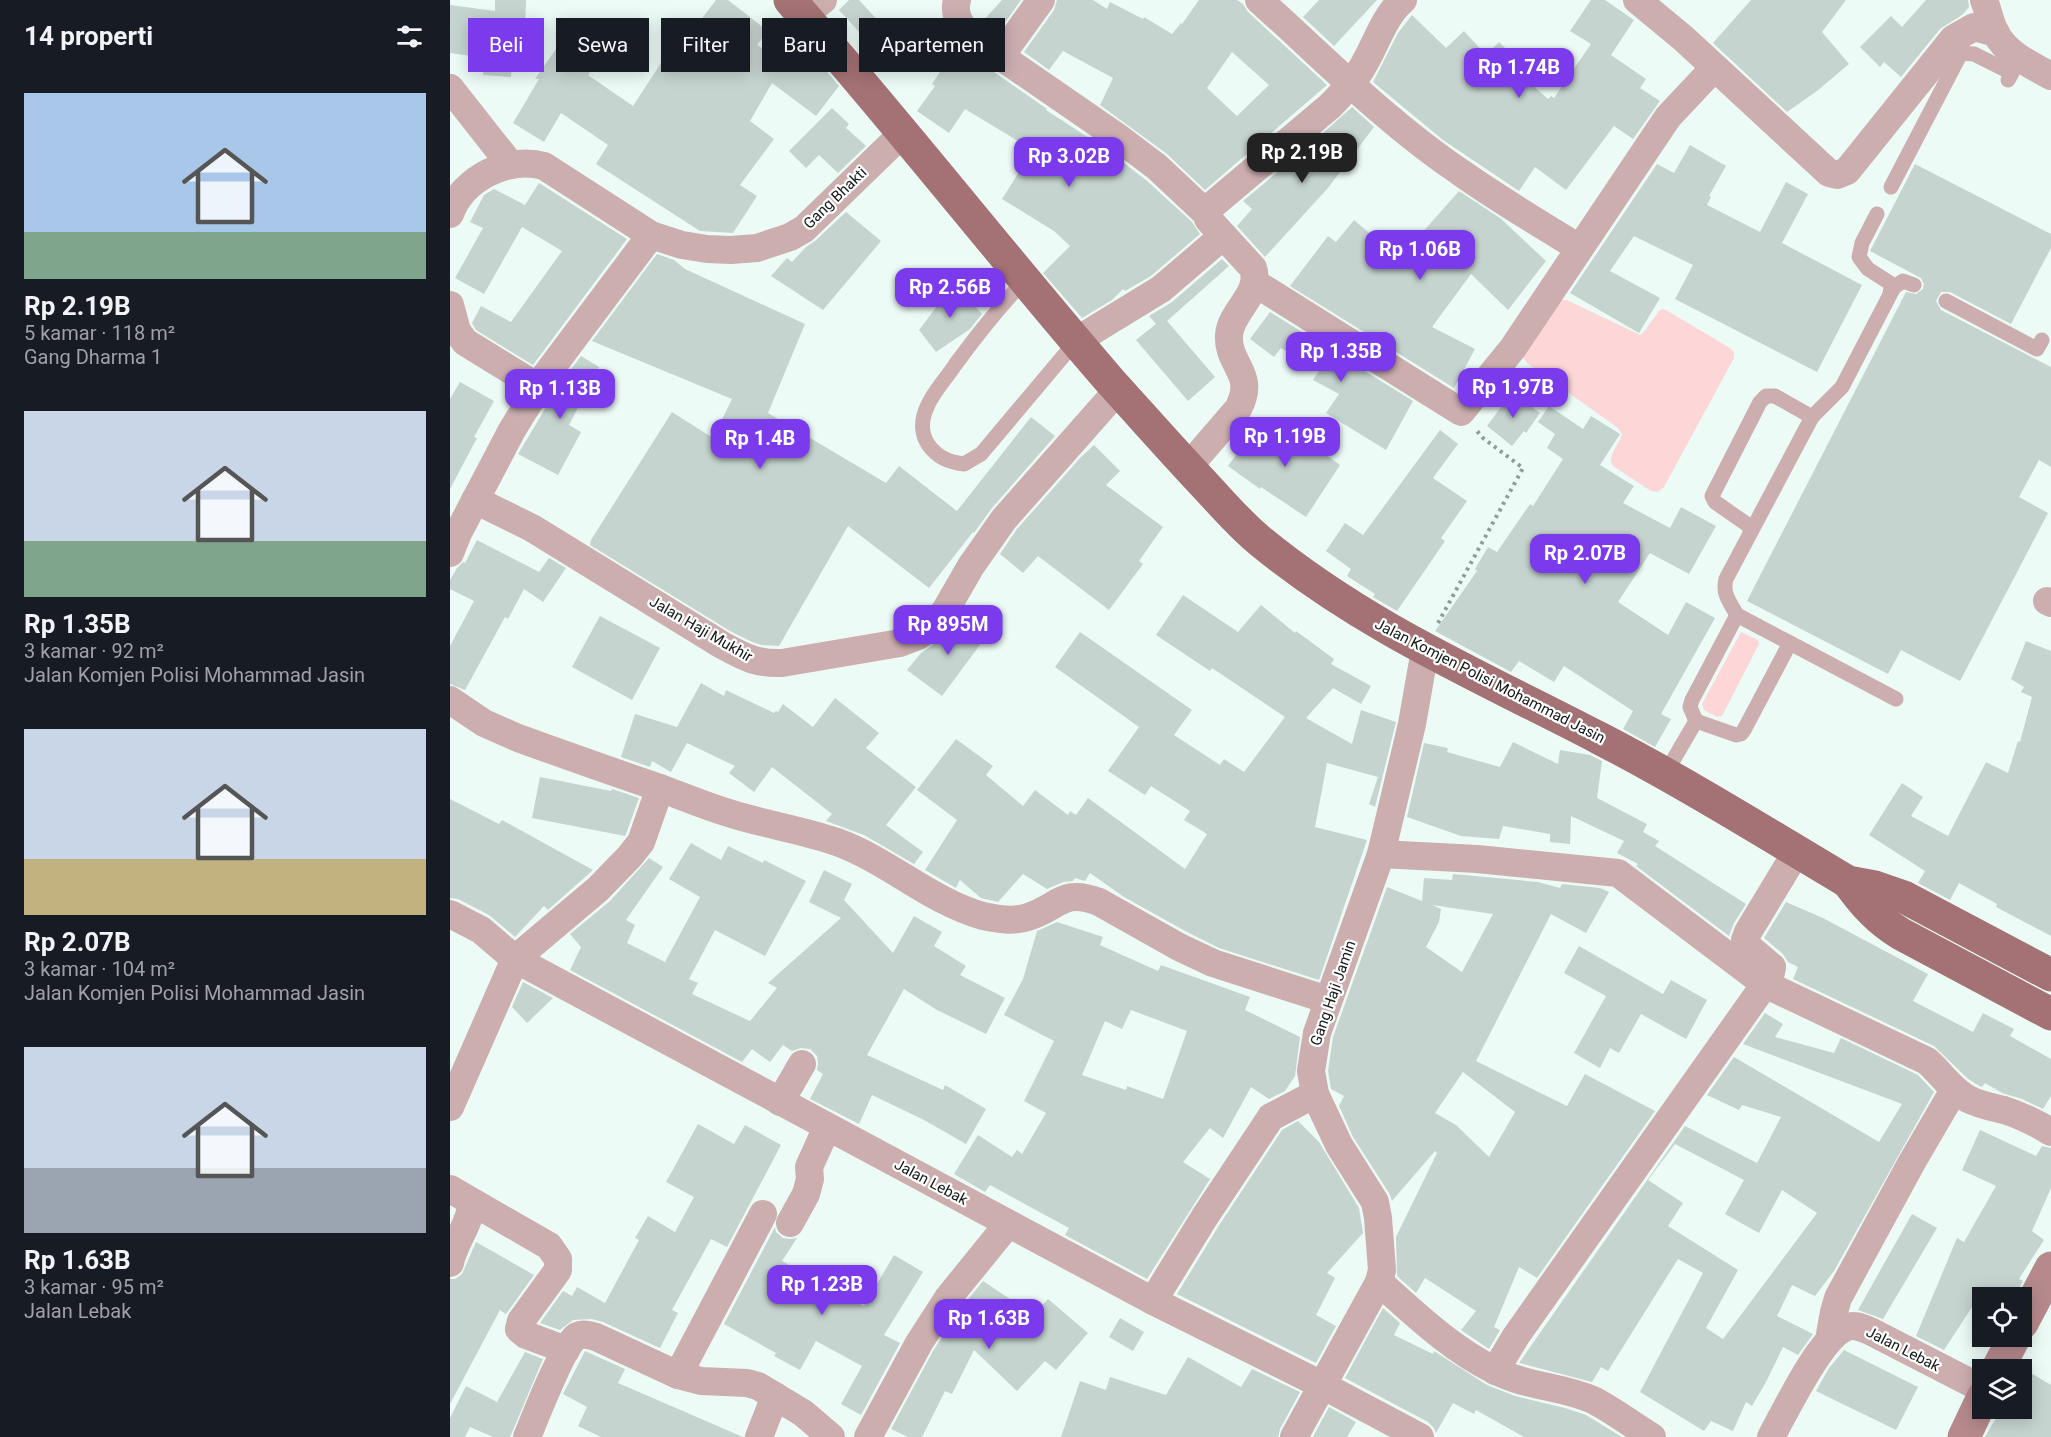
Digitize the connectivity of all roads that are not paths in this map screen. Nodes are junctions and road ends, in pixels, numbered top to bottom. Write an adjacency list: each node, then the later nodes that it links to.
1 (1041, 0): 10 (street)
2 (1259, 0): 15 (street)
3 (1403, 0): 15 (street)
4 (1637, 0): 12 (street)
5 (1984, 0): 9 (street)
6 (953, 2): 8 (street)
7 (806, 5): 17 (main road, Jalan Komjen Polisi Mohammad Jasin)
8 (958, 18)
9 (1996, 33): 12 (street); 13 (street)
10 (1005, 50)
11 (1005, 60): 22 (street)
12 (1714, 68): 24 (street)
13 (2051, 76)
14 (2008, 80): 19 (lane)
15 (1351, 82): 22 (street); 24 (street)
16 (450, 88): 18 (street)
17 (904, 132): 23 (street, Gang Bhakti); 25 (main road, Jalan Komjen Polisi Mohammad Jasin)
18 (510, 164): 20 (street); 23 (street, Gang Bhakti)
19 (1891, 187)
20 (450, 214)
21 (1877, 214): 28 (lane)
22 (1215, 225): 26 (street); 32 (street)
23 (651, 235): 33 (street)
24 (1579, 248): 26 (street)
25 (1025, 280): 32 (main road, Jalan Komjen Polisi Mohammad Jasin); 32 (lane)
26 (1255, 283): 36 (street)
27 (1914, 285): 28 (lane)
28 (1890, 294): 35 (lane)
29 (1946, 301): 31 (lane)
30 (450, 305): 33 (street)
31 (2042, 340)
32 (1076, 341): 34 (main road, Jalan Komjen Polisi Mohammad Jasin)
33 (538, 387): 37 (street)
34 (1118, 390): 36 (main road, Jalan Komjen Polisi Mohammad Jasin); 37 (street, Jalan Haji Mukhir)
35 (1812, 417): 38 (lane); 38 (lane)
36 (1188, 467): 42 (main road, Jalan Komjen Polisi Mohammad Jasin)
37 (475, 500): 39 (street)
38 (1750, 533): 40 (lane)
39 (450, 553)
40 (1737, 615): 41 (lane); 45 (lane)
41 (1790, 643): 43 (lane); 45 (lane)
42 (1425, 650): 46 (main road, Jalan Komjen Polisi Mohammad Jasin); 49 (street, Gang Haji Jamin)
43 (1896, 699)
44 (450, 700): 47 (street)
45 (1696, 721): 46 (lane)
46 (1665, 774): 48 (main road, Jalan Komjen Polisi Mohammad Jasin)
47 (660, 788): 52 (street); 55 (street)
48 (1797, 851): 50 (main road, Jalan Komjen Polisi Mohammad Jasin); 54 (street)
49 (1381, 854): 54 (street); 55 (street, Gang Haji Jamin)
50 (1848, 882): 53 (main road, Jalan Komjen Polisi Mohammad Jasin); 56 (main road, Jalan Komjen Polisi Mohammad Jasin)
51 (450, 914): 52 (street, Jalan Lebak)
52 (515, 959): 60 (street, Jalan Lebak); 61 (street)
53 (2051, 975)
54 (1765, 984): 58 (street); 75 (street)
55 (1328, 1000): 59 (street, Gang Haji Jamin)
56 (2051, 1014)
57 (802, 1064): 60 (street)
58 (1954, 1090): 63 (street); 73 (street)
59 (1315, 1094): 70 (street, Gang Haji Jamin); 71 (street)
60 (780, 1102): 62 (street, Jalan Lebak)
61 (450, 1107)
62 (827, 1127): 66 (street); 67 (street, Jalan Lebak)
63 (2051, 1132)
64 (461, 1196): 68 (street); 74 (street)
65 (764, 1214): 76 (street)
66 (790, 1223)
67 (1008, 1224): 71 (street, Jalan Lebak); 84 (street)
68 (450, 1263)
69 (2051, 1268): 72 (main road)
70 (1379, 1282): 75 (street); 78 (street, Gang Haji Jamin)
71 (1153, 1301): 78 (street, Jalan Lebak)
72 (2032, 1304)
73 (1829, 1340): 77 (street, Jalan Lebak); 88 (street, Jalan Lebak)
74 (566, 1350): 76 (street); 81 (street)
75 (1495, 1371): 87 (street)
76 (678, 1375): 79 (street)
77 (1972, 1383)
78 (1322, 1385): 85 (street, Gang Haji Jamin); 86 (street, Jalan Lebak)
79 (775, 1396): 82 (street); 83 (street)
80 (1973, 1419): 89 (main road)
81 (527, 1437)
82 (759, 1437)
83 (831, 1437)
84 (868, 1437)
85 (1294, 1437)
86 (1420, 1437)
87 (1652, 1437)
88 (1771, 1437)
89 (1964, 1437)

